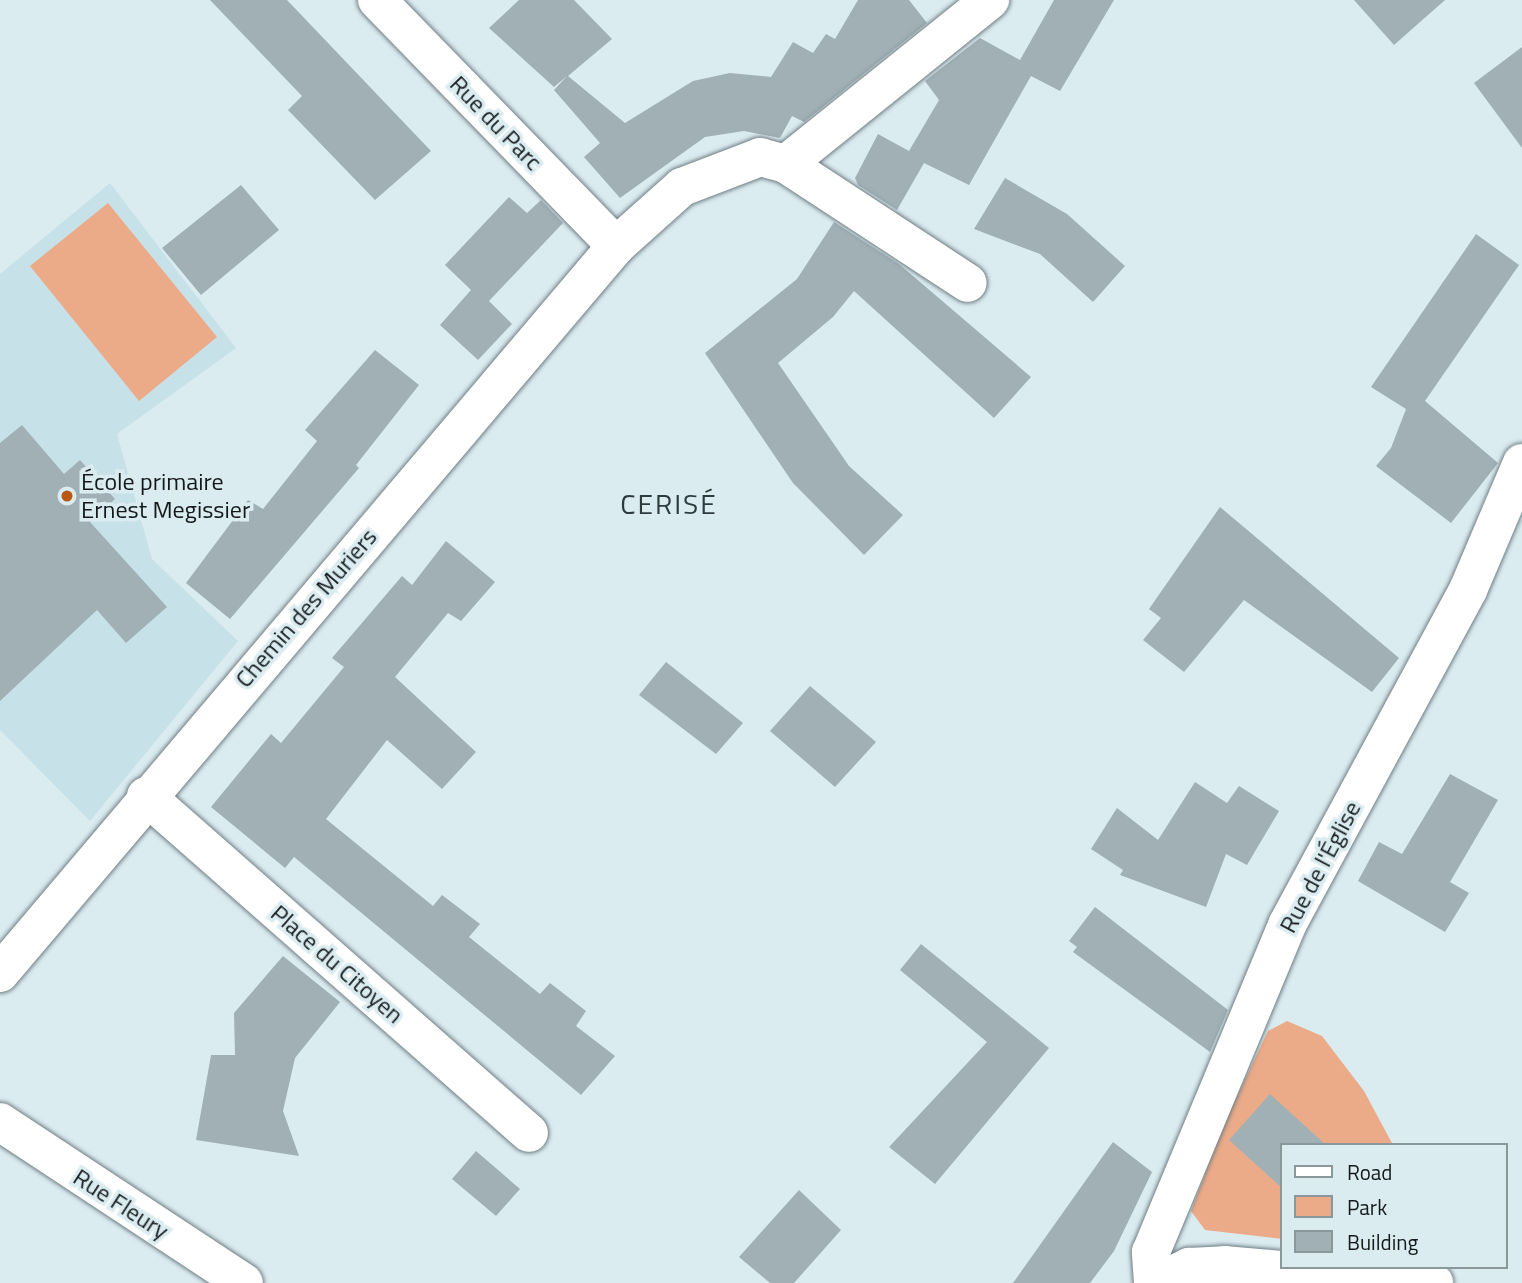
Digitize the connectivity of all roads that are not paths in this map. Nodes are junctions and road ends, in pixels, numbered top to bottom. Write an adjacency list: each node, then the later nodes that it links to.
1 (377, 0): 4 (street, Rue du Parc)
2 (990, 0): 3 (street)
3 (786, 164): 4 (street, Chemin des Muriers); 5 (street)
4 (616, 246): 7 (street, Chemin des Muriers)
5 (968, 283)
6 (1522, 463): 12 (street, Rue de l'Église)
7 (146, 796): 8 (street, Chemin des Muriers); 10 (street, Place du Citoyen)
8 (0, 973)
9 (0, 1122): 11 (street, Rue Fleury)
10 (529, 1133)
11 (244, 1283)
12 (1155, 1283): 13 (street)
13 (1434, 1283)

